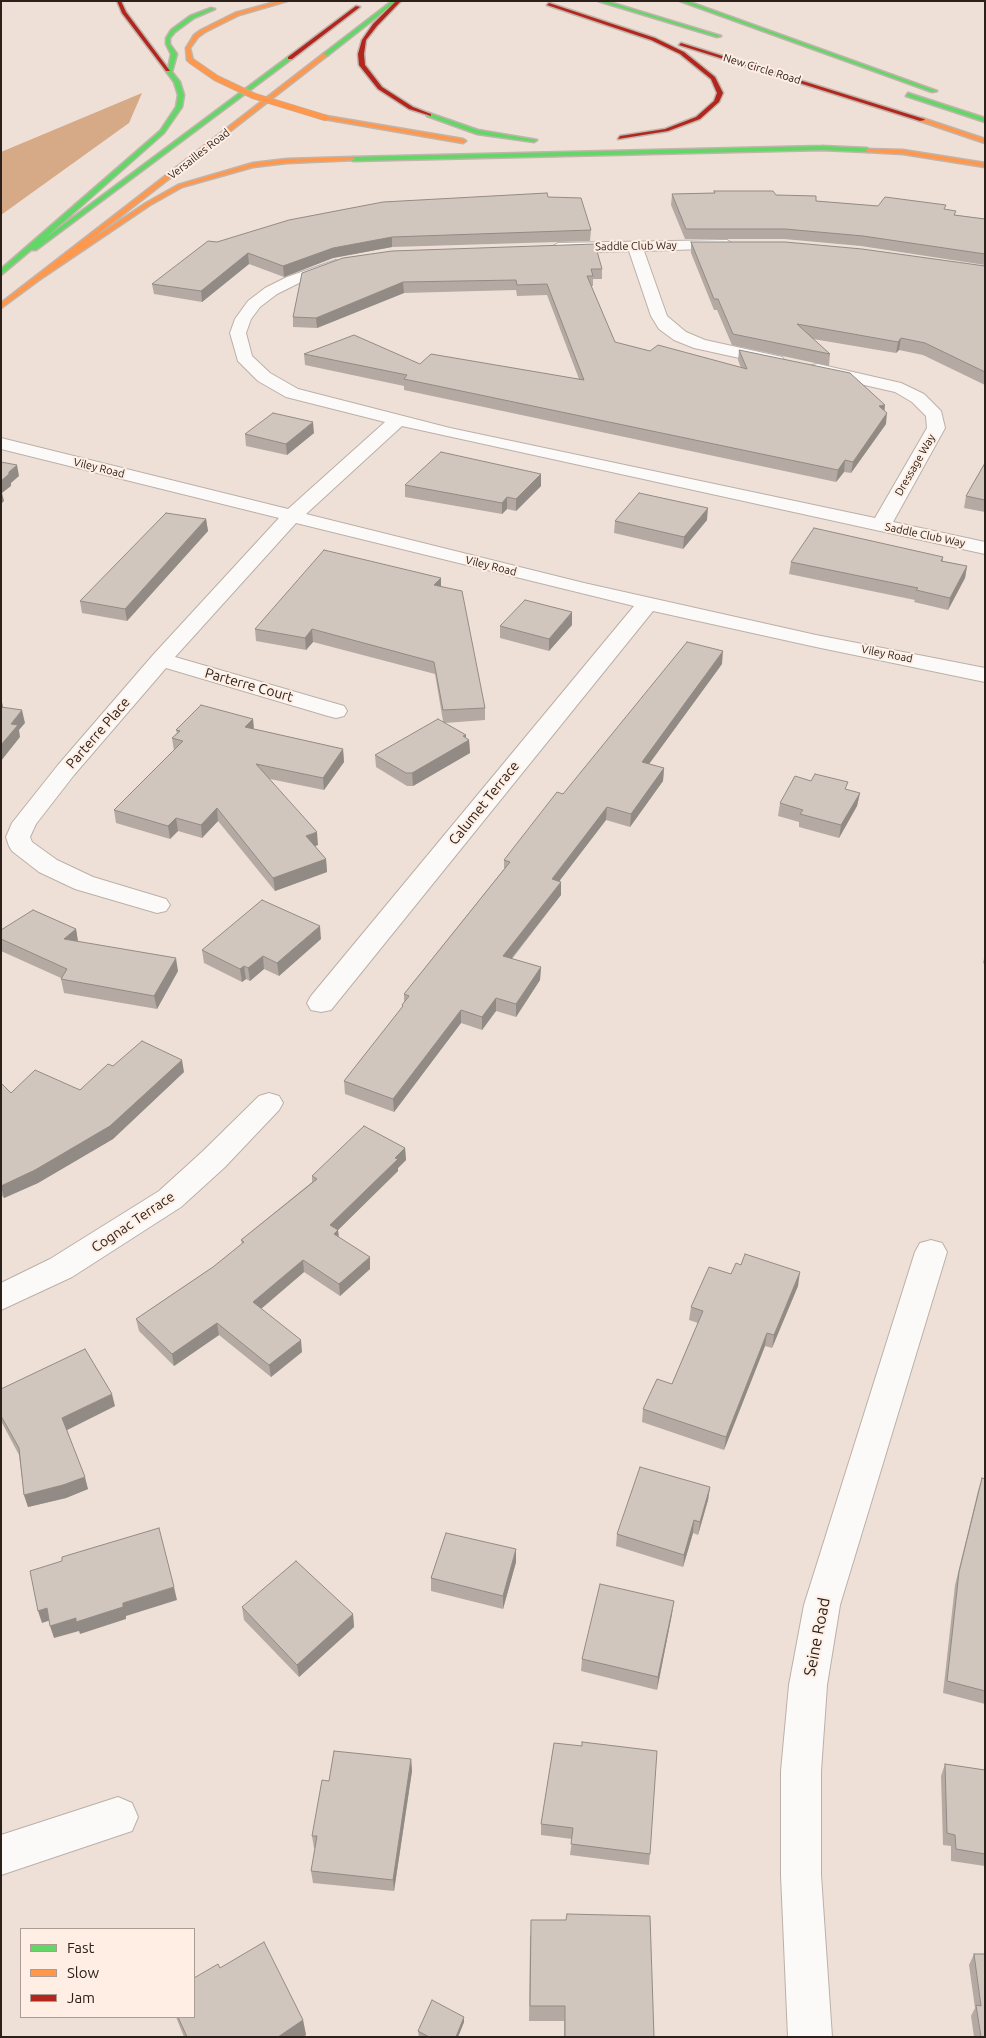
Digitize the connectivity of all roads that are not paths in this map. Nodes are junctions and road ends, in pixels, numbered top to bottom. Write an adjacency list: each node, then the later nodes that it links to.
1 (120, 1): 10 (main road)
2 (285, 1): 17 (main road, bridge)
3 (365, 1): 23 (main road, Versailles Road)
4 (397, 1): 15 (main road); 24 (main road, Versailles Road)
5 (600, 1): 9 (main road, New Circle Road)
6 (682, 1): 12 (main road)
7 (543, 3): 14 (main road); 16 (main road, New Circle Road)
8 (231, 4): 10 (main road)
9 (728, 39)
10 (170, 72): 23 (main road)
11 (898, 92): 13 (main road)
12 (985, 109)
13 (985, 120)
14 (612, 139)
15 (542, 140)
16 (985, 141)
17 (642, 152): 18 (main road); 24 (main road)
18 (985, 165)
19 (739, 245): 20 (street, Saddle Club Way)
20 (635, 246): 21 (street, Saddle Club Way); 29 (street, Dressage Way)
21 (542, 249)
22 (349, 261): 26 (street, Saddle Club Way)
23 (1, 273)
24 (39, 278): 25 (main road, Versailles Road)
25 (1, 306)
26 (397, 421): 28 (street); 29 (street, Saddle Club Way)
27 (1, 443): 28 (street, Viley Road)
28 (292, 516): 31 (street, Viley Road); 32 (street, Parterre Place)
29 (880, 525): 30 (street, Saddle Club Way)
30 (985, 548)
31 (648, 603): 33 (street, Viley Road); 36 (street, Calumet Terrace)
32 (161, 660): 34 (street, Parterre Court); 35 (street, Parterre Place)
33 (985, 675)
34 (336, 711)
35 (157, 905)
36 (321, 1003)
37 (269, 1102): 39 (street, Cognac Terrace)
38 (931, 1252): 42 (street, Seine Road)
39 (1, 1297)
40 (118, 1817): 41 (street)
41 (1, 1855)
42 (810, 2037)

